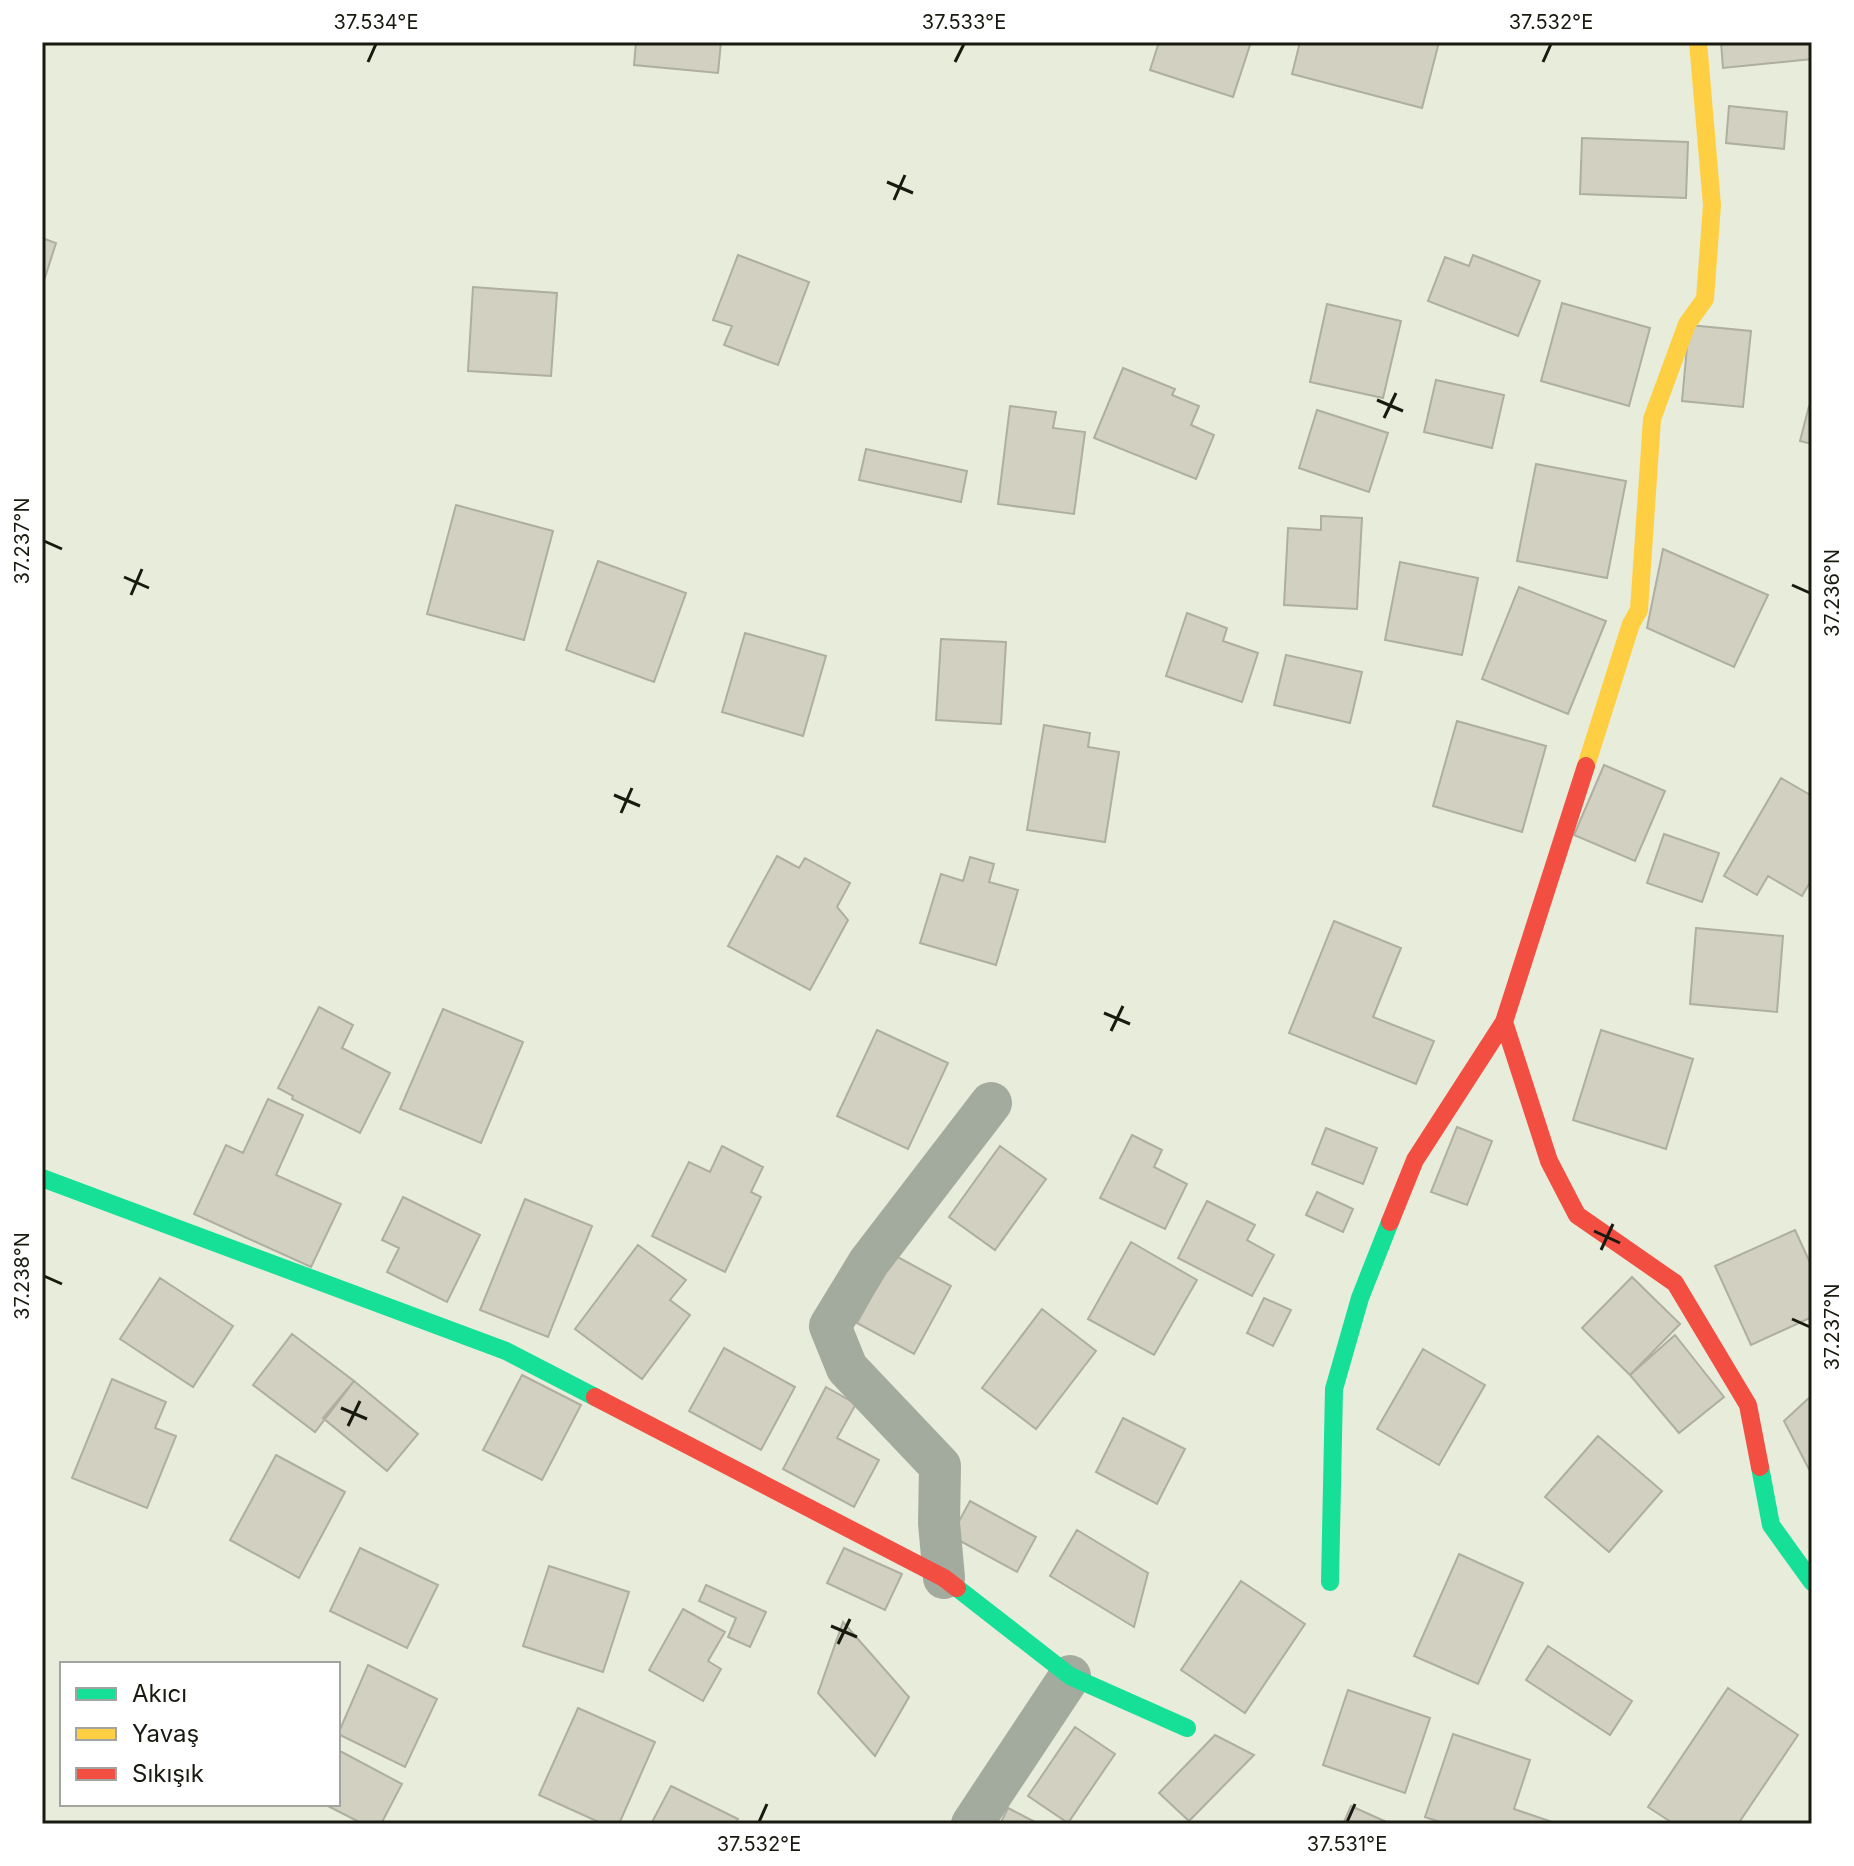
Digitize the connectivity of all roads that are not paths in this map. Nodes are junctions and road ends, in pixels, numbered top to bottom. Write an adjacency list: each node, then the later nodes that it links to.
1 (1698, 42): 2 (street)
2 (1504, 1022): 6 (street); 7 (street)
3 (991, 1103): 5 (street)
4 (42, 1178): 5 (street)
5 (944, 1578): 8 (street)
6 (1330, 1582)
7 (1812, 1582)
8 (1070, 1676): 9 (street); 10 (street)
9 (1187, 1728)
10 (972, 1824)

